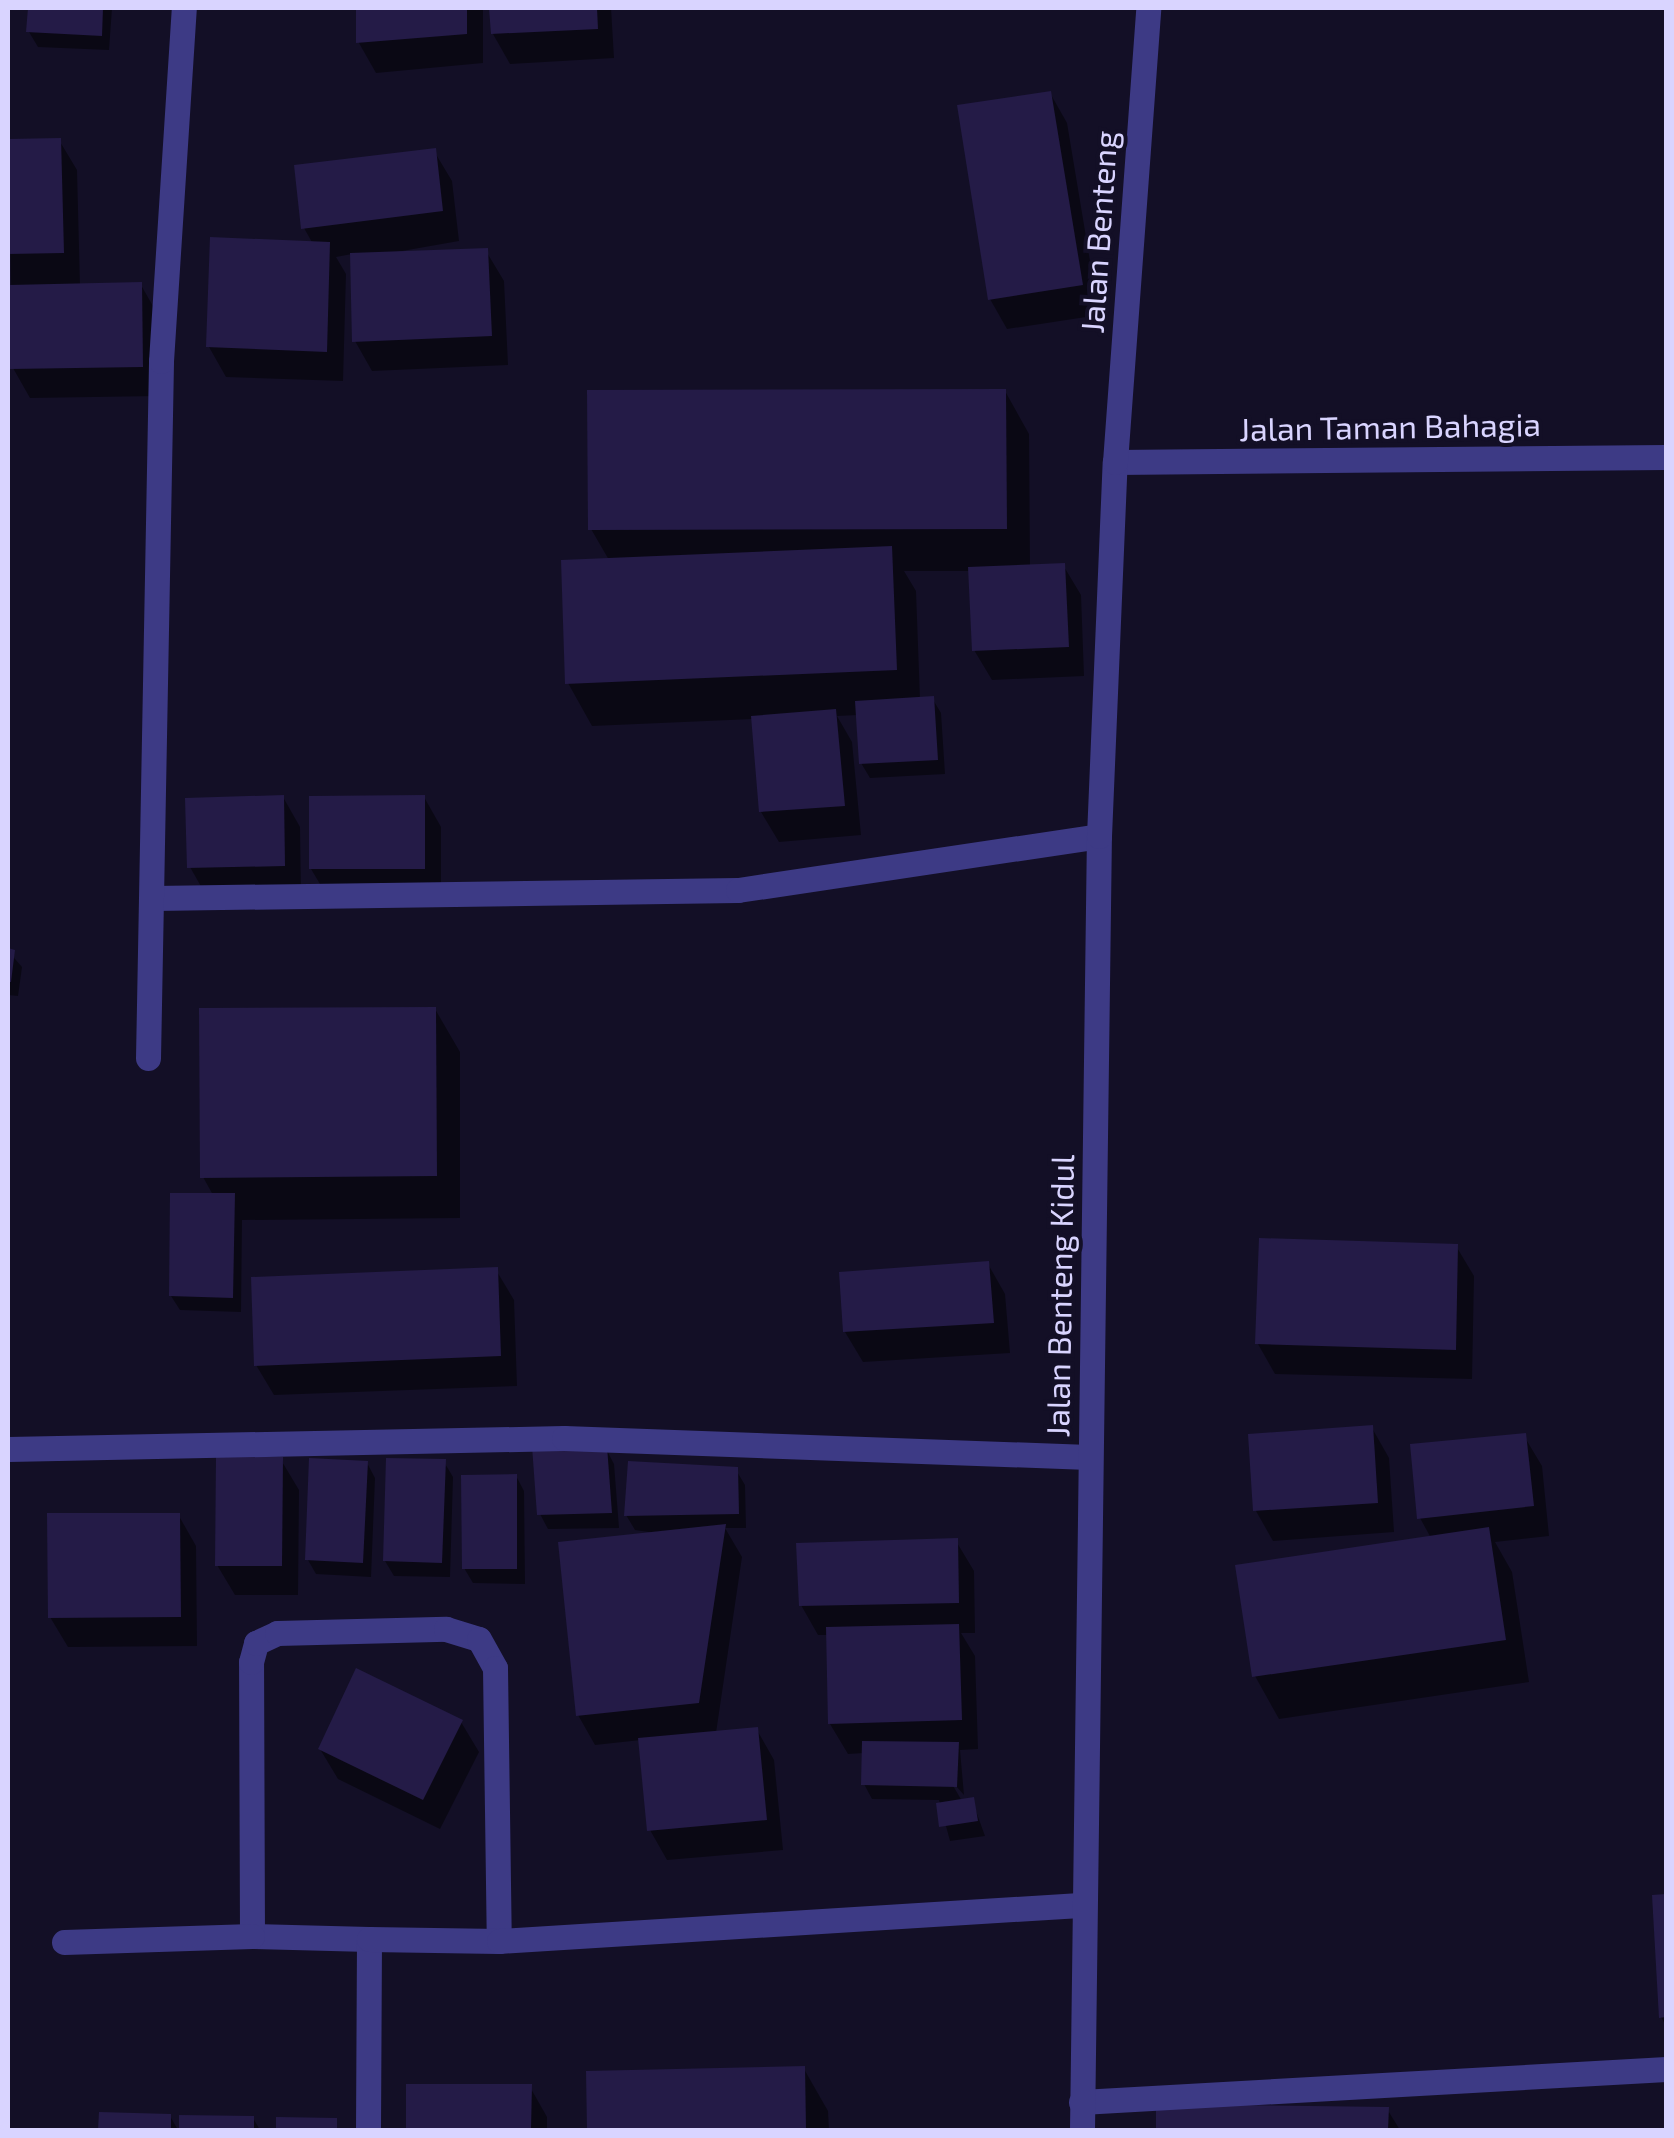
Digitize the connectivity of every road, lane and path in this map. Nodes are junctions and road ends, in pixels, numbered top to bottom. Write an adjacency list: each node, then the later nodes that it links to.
1 (184, 8): 6 (street)
2 (1148, 8): 4 (street, Jalan Benteng)
3 (1666, 457): 4 (street, Jalan Taman Bahagia)
4 (1115, 462): 5 (street, Jalan Benteng Kidul)
5 (1099, 836): 6 (street); 9 (street, Jalan Benteng Kidul)
6 (154, 898): 7 (street)
7 (148, 1058)
8 (8, 1449): 9 (street)
9 (1089, 1457): 10 (street, Jalan Benteng Kidul)
10 (1080, 1905): 13 (street); 16 (street, Jalan Benteng Kidul)
11 (252, 1936): 12 (street); 13 (street); 14 (street)
12 (369, 1940): 13 (street); 17 (street)
13 (499, 1941)
14 (64, 1942)
15 (1666, 2069): 16 (street)
16 (1081, 2102): 18 (street, Jalan Benteng Kidul)
17 (368, 2130)
18 (1082, 2130)

